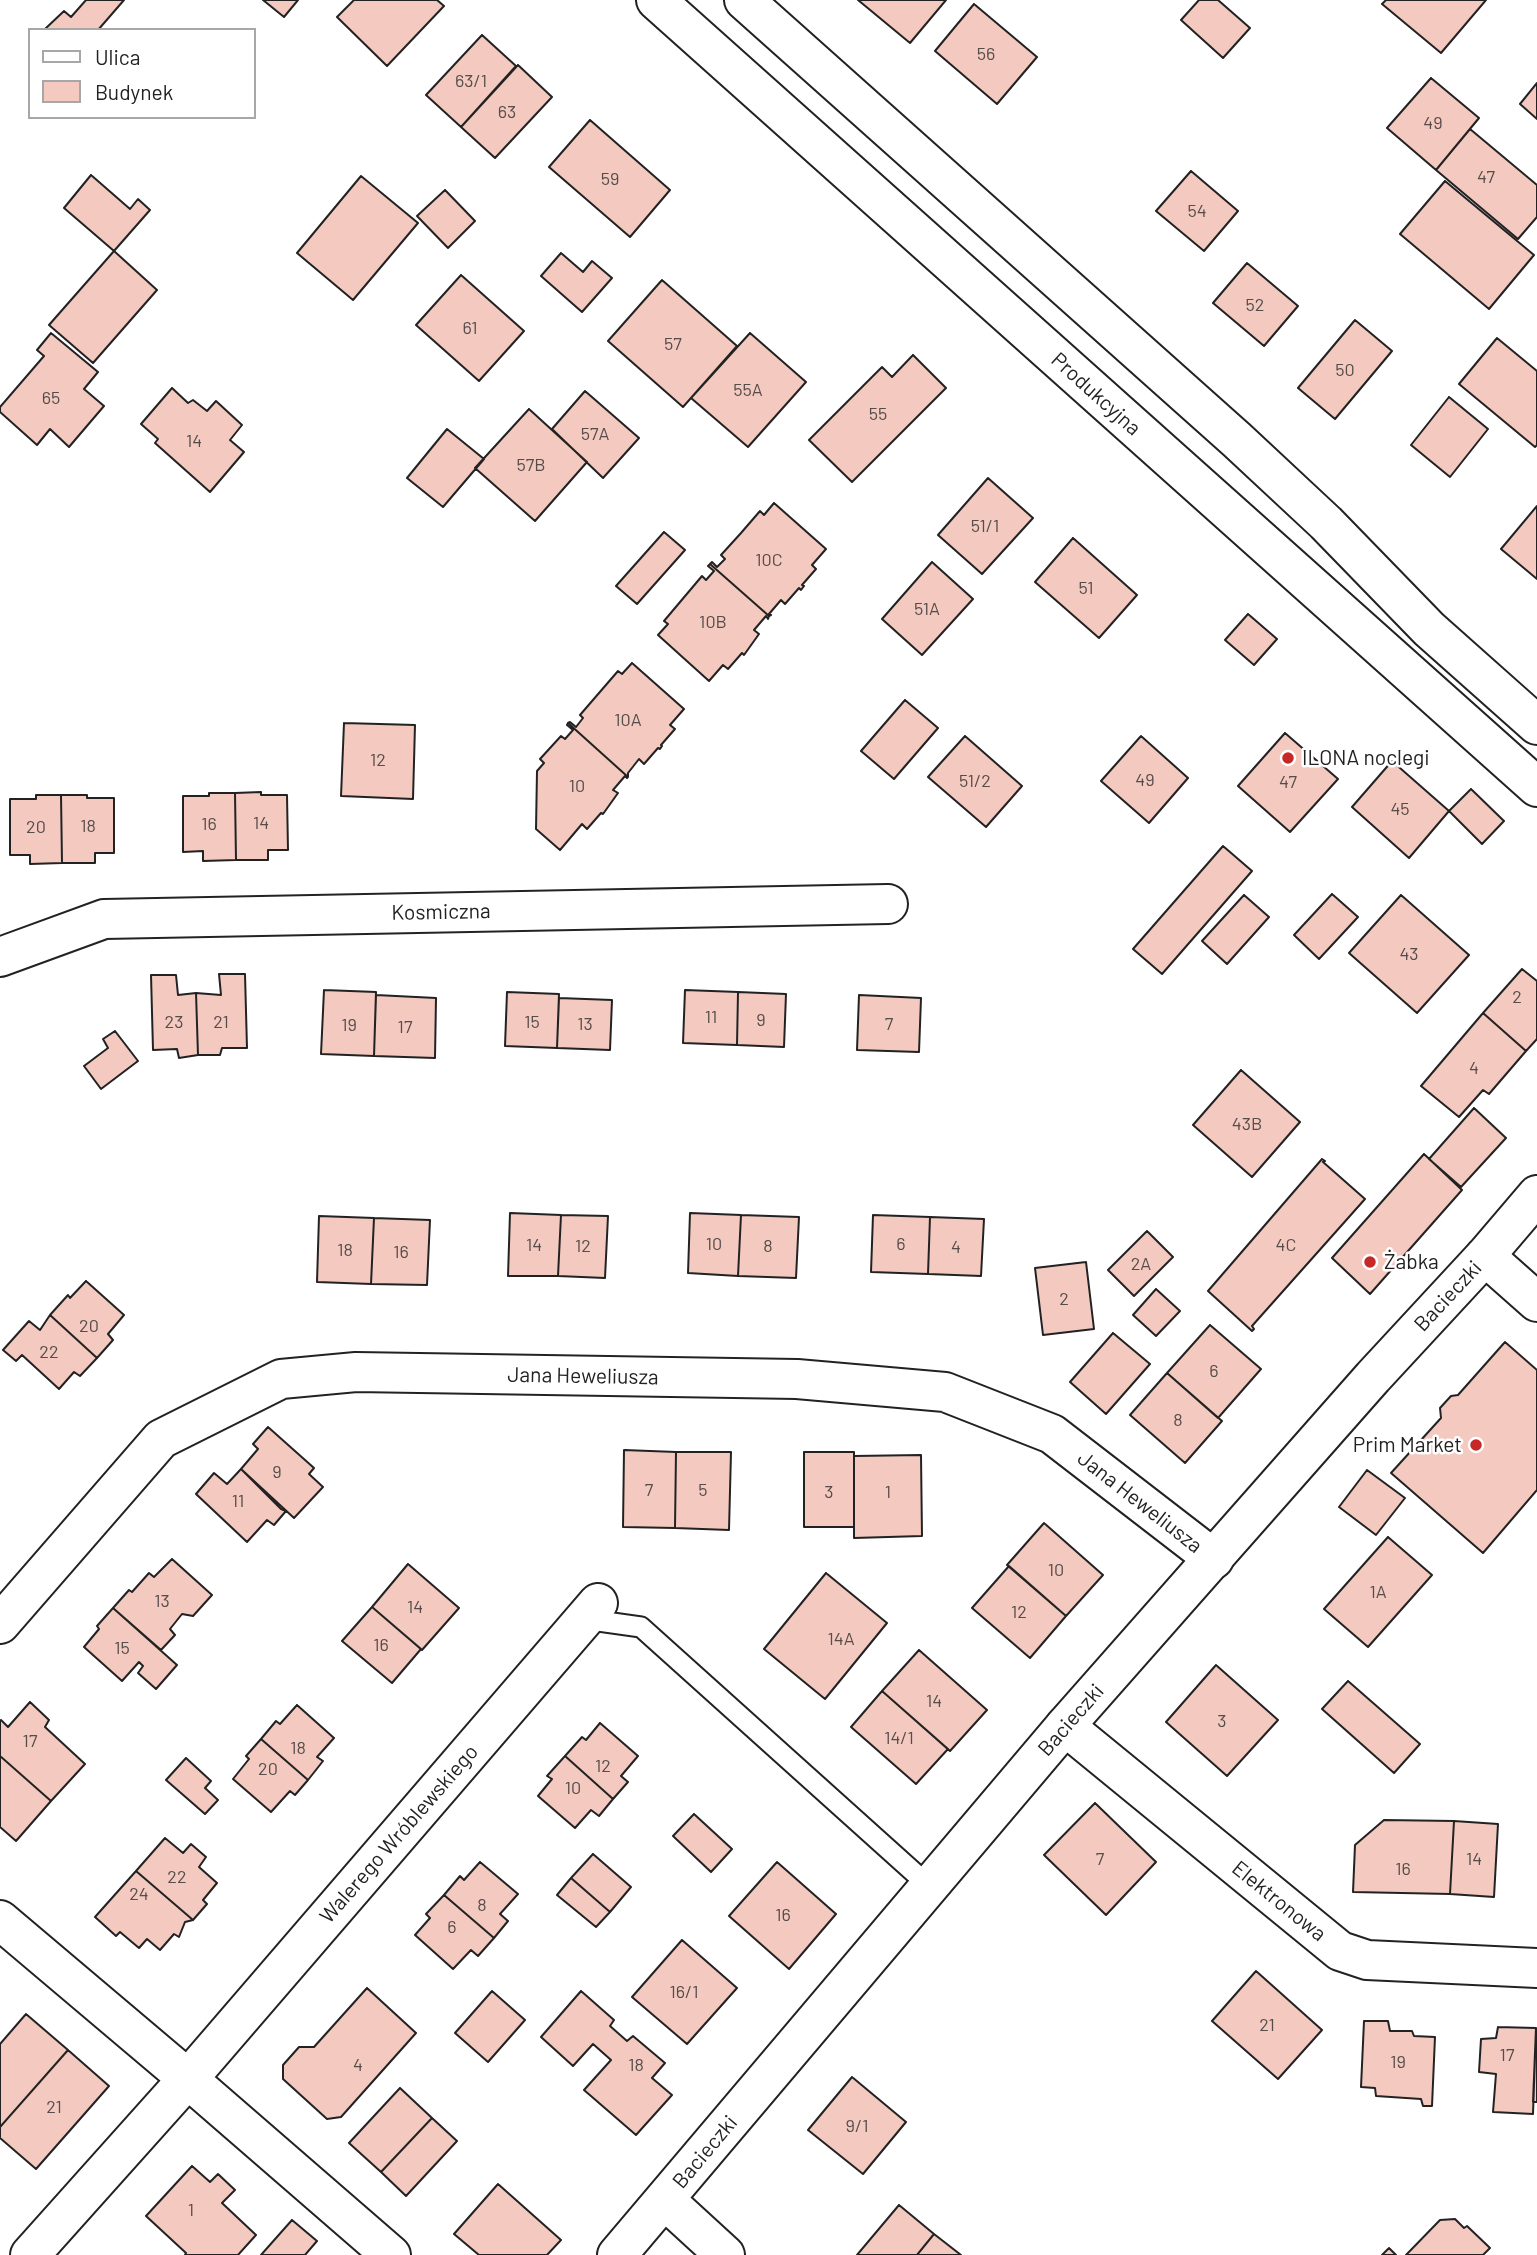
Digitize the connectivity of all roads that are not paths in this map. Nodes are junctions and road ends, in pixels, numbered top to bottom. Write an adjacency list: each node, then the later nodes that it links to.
1 (656, 0): 4 (street, Produkcyjna)
2 (744, 0): 3 (street)
3 (1537, 725)
4 (1537, 787)
5 (888, 904): 6 (street, Kosmiczna)
6 (0, 957)
7 (1537, 1195): 8 (street, Bacieczki)
8 (1485, 1256): 9 (street); 10 (street, Bacieczki)
9 (1537, 1302)
10 (1214, 1559): 12 (street, Jana Heweliusza); 13 (street, Bacieczki)
11 (591, 1611): 14 (lane); 17 (street, Walerego Wróblewskiego)
12 (0, 1624)
13 (1065, 1726): 14 (street, Bacieczki); 16 (street, Elektronowa)
14 (929, 1885): 18 (street, Bacieczki)
15 (0, 1920): 17 (street)
16 (1537, 1968)
17 (194, 2072): 19 (street, Walerego Wróblewskiego); 20 (street)
18 (665, 2200): 21 (street, Bacieczki); 22 (street)
19 (30, 2255)
20 (391, 2255)
21 (617, 2255)
22 (725, 2255)

